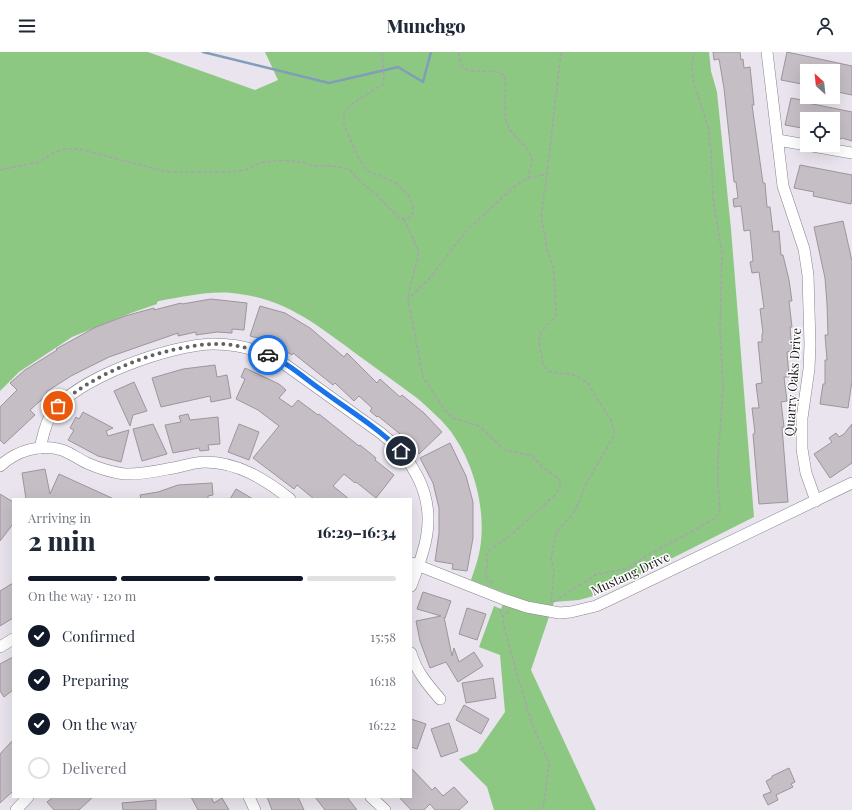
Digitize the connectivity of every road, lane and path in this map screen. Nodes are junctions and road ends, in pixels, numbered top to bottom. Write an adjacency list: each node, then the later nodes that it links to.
1 (382, 52): 11 (path)
2 (459, 52): 10 (path)
3 (561, 52): 9 (path)
4 (694, 52): 9 (path)
5 (767, 52): 6 (street, Quarry Oaks Drive)
6 (778, 140): 7 (street); 17 (street, Quarry Oaks Drive)
7 (852, 154)
8 (0, 170): 11 (path)
9 (547, 174): 10 (path)
10 (528, 178): 12 (path)
11 (403, 219): 12 (path)
12 (408, 299): 20 (path)
13 (40, 448): 14 (street); 16 (street); 18 (street)
14 (0, 466)
15 (852, 483): 17 (street, Mustang Drive)
16 (289, 498)
17 (816, 501): 21 (street, Mustang Drive)
18 (414, 564): 19 (street); 21 (street, Mustang Drive)
19 (412, 579)
20 (494, 584)
21 (503, 599): 23 (path)
22 (514, 613): 23 (path)
23 (503, 617): 34 (path)
24 (12, 640): 25 (street)
25 (0, 647)
26 (412, 655): 27 (street)
27 (440, 699)
28 (27, 798): 31 (street)
29 (250, 798): 32 (street)
30 (372, 798): 33 (street)
31 (16, 810)
32 (256, 810)
33 (385, 810)
34 (543, 810)

